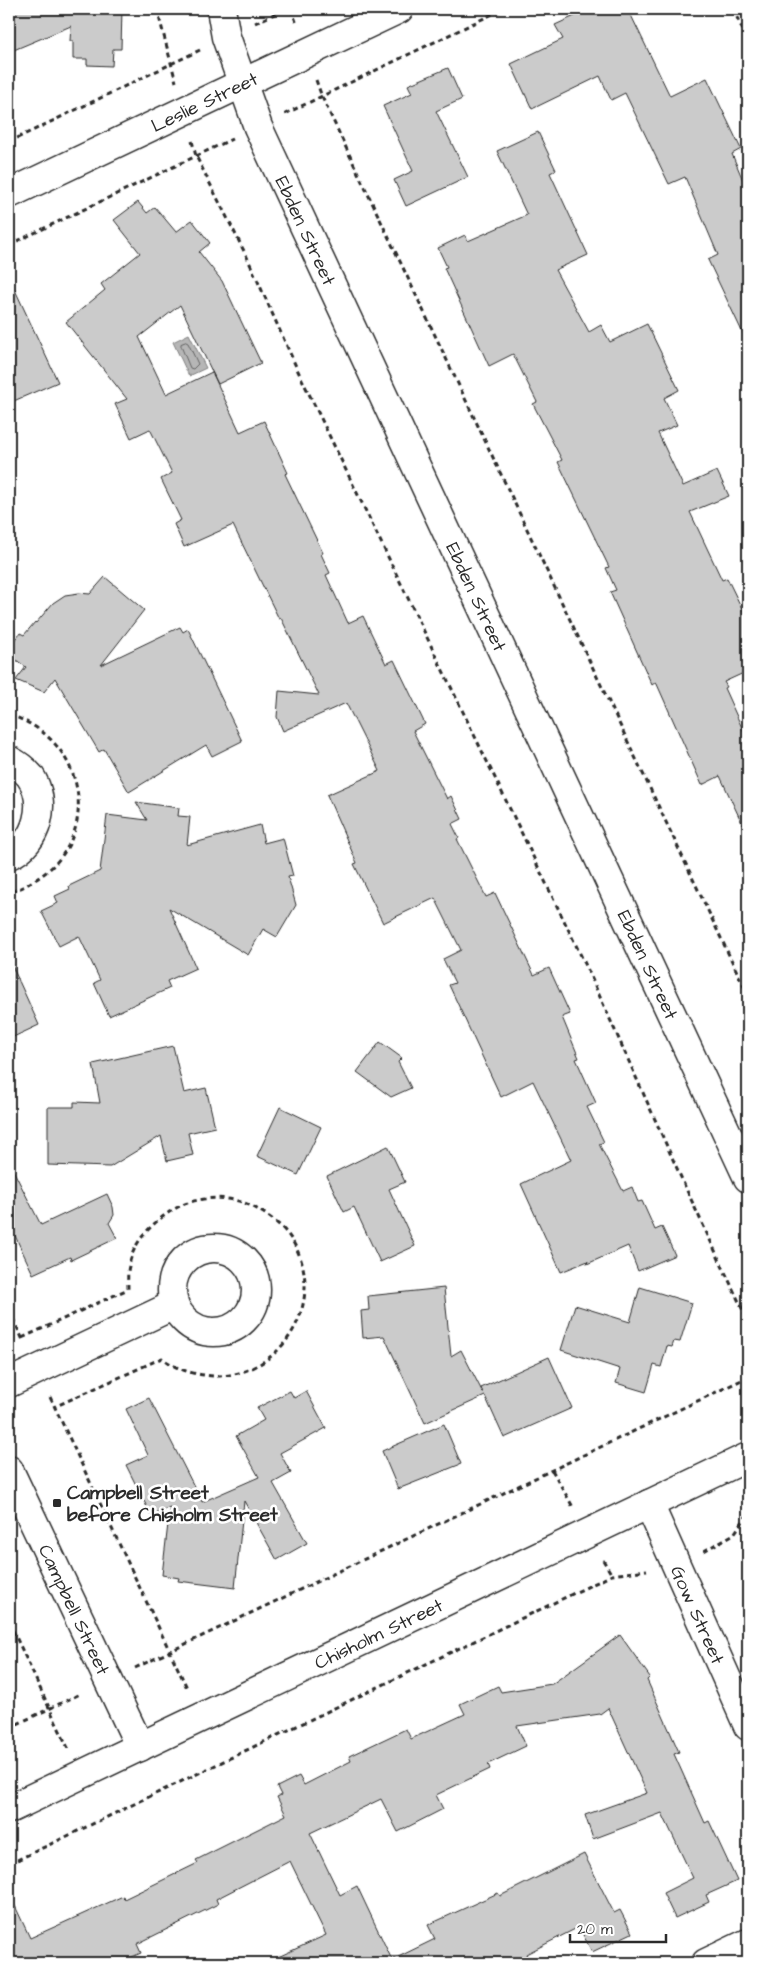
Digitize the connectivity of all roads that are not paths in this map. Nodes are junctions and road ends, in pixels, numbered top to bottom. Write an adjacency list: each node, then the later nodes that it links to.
1 (221, 9): 3 (street, Ebden Street)
2 (399, 9): 3 (street, Leslie Street)
3 (243, 83): 4 (street, Leslie Street); 7 (street, Ebden Street)
4 (9, 194)
5 (9, 760): 6 (street)
6 (9, 855)
7 (748, 1178)
8 (174, 1305): 9 (street)
9 (9, 1382)
10 (748, 1457): 12 (street, Chisholm Street)
11 (9, 1470): 14 (street, Campbell Street)
12 (650, 1504): 13 (street, Gow Street); 14 (street, Chisholm Street)
13 (748, 1726)
14 (140, 1747): 15 (street, Chisholm Street)
15 (9, 1809)
16 (748, 1943): 17 (street)
17 (706, 1963)

